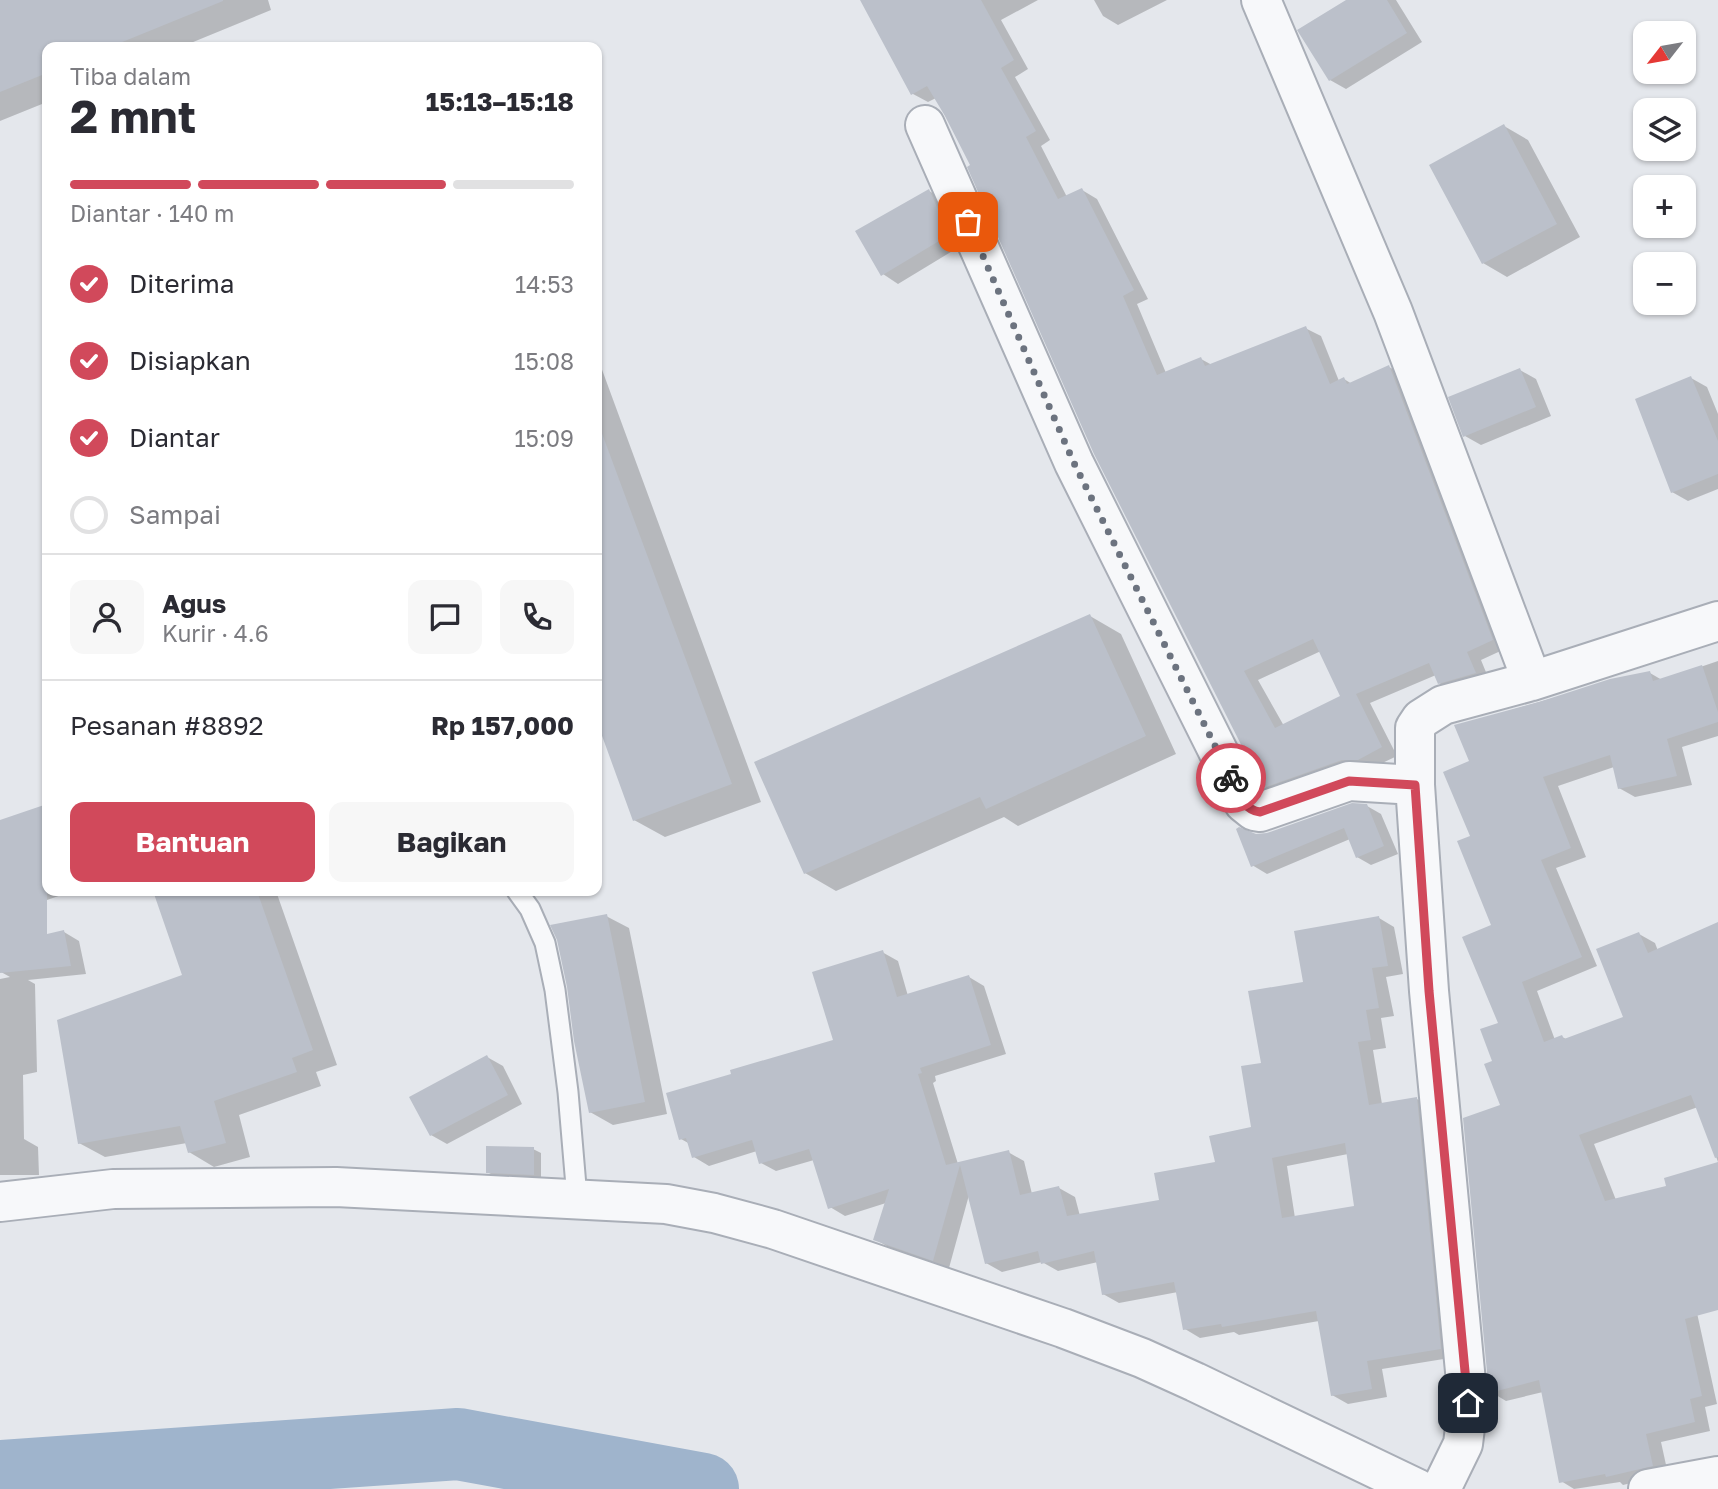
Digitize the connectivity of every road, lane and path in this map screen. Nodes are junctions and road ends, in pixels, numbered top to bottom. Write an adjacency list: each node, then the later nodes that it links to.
1 (1261, 0): 4 (street)
2 (925, 125): 5 (street)
3 (1718, 621): 4 (street)
4 (1532, 681): 5 (street)
5 (1415, 785): 11 (street)
6 (521, 896): 7 (lane)
7 (577, 1198): 8 (street); 10 (street)
8 (0, 1202)
9 (1718, 1476): 12 (street)
10 (1418, 1489)
11 (1441, 1489)
12 (1648, 1489)

